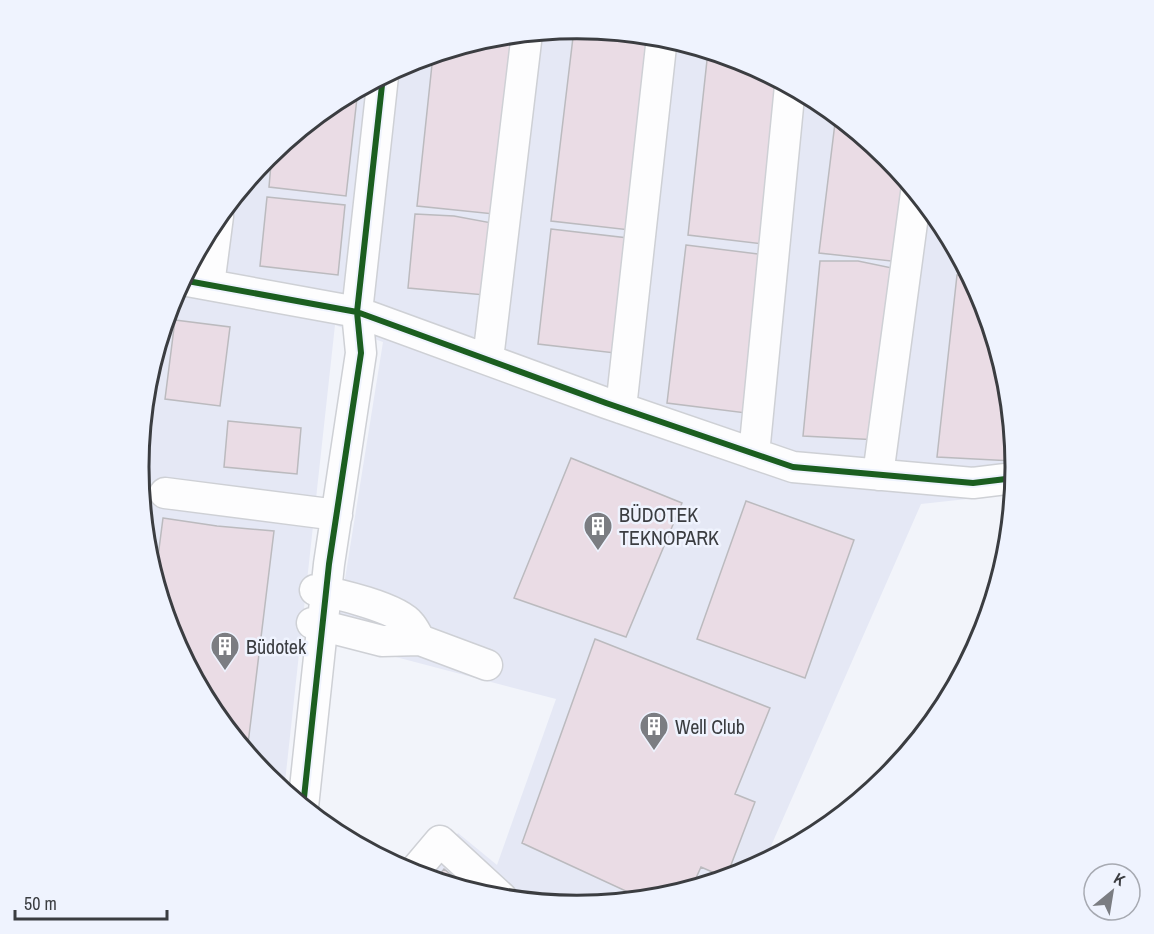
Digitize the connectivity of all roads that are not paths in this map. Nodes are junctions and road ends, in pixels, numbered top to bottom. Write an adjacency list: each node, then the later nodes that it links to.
1 (525, 43): 9 (street)
2 (661, 47): 10 (street)
3 (382, 86): 8 (street)
4 (789, 95): 11 (street)
5 (915, 203): 12 (street)
6 (205, 255): 7 (street)
7 (196, 282): 8 (street)
8 (357, 312): 9 (street); 15 (street)
9 (488, 359): 10 (street)
10 (621, 408): 11 (street)
11 (754, 454): 12 (street)
12 (878, 475): 13 (street)
13 (1005, 479)
14 (165, 493): 15 (street)
15 (330, 514): 16 (street)
16 (321, 591): 17 (street); 18 (street)
17 (317, 624): 18 (street); 20 (street); 21 (street)
18 (420, 640): 19 (street)
19 (487, 665)
20 (293, 788)
21 (304, 797)
22 (420, 865): 23 (street)
23 (489, 886)

